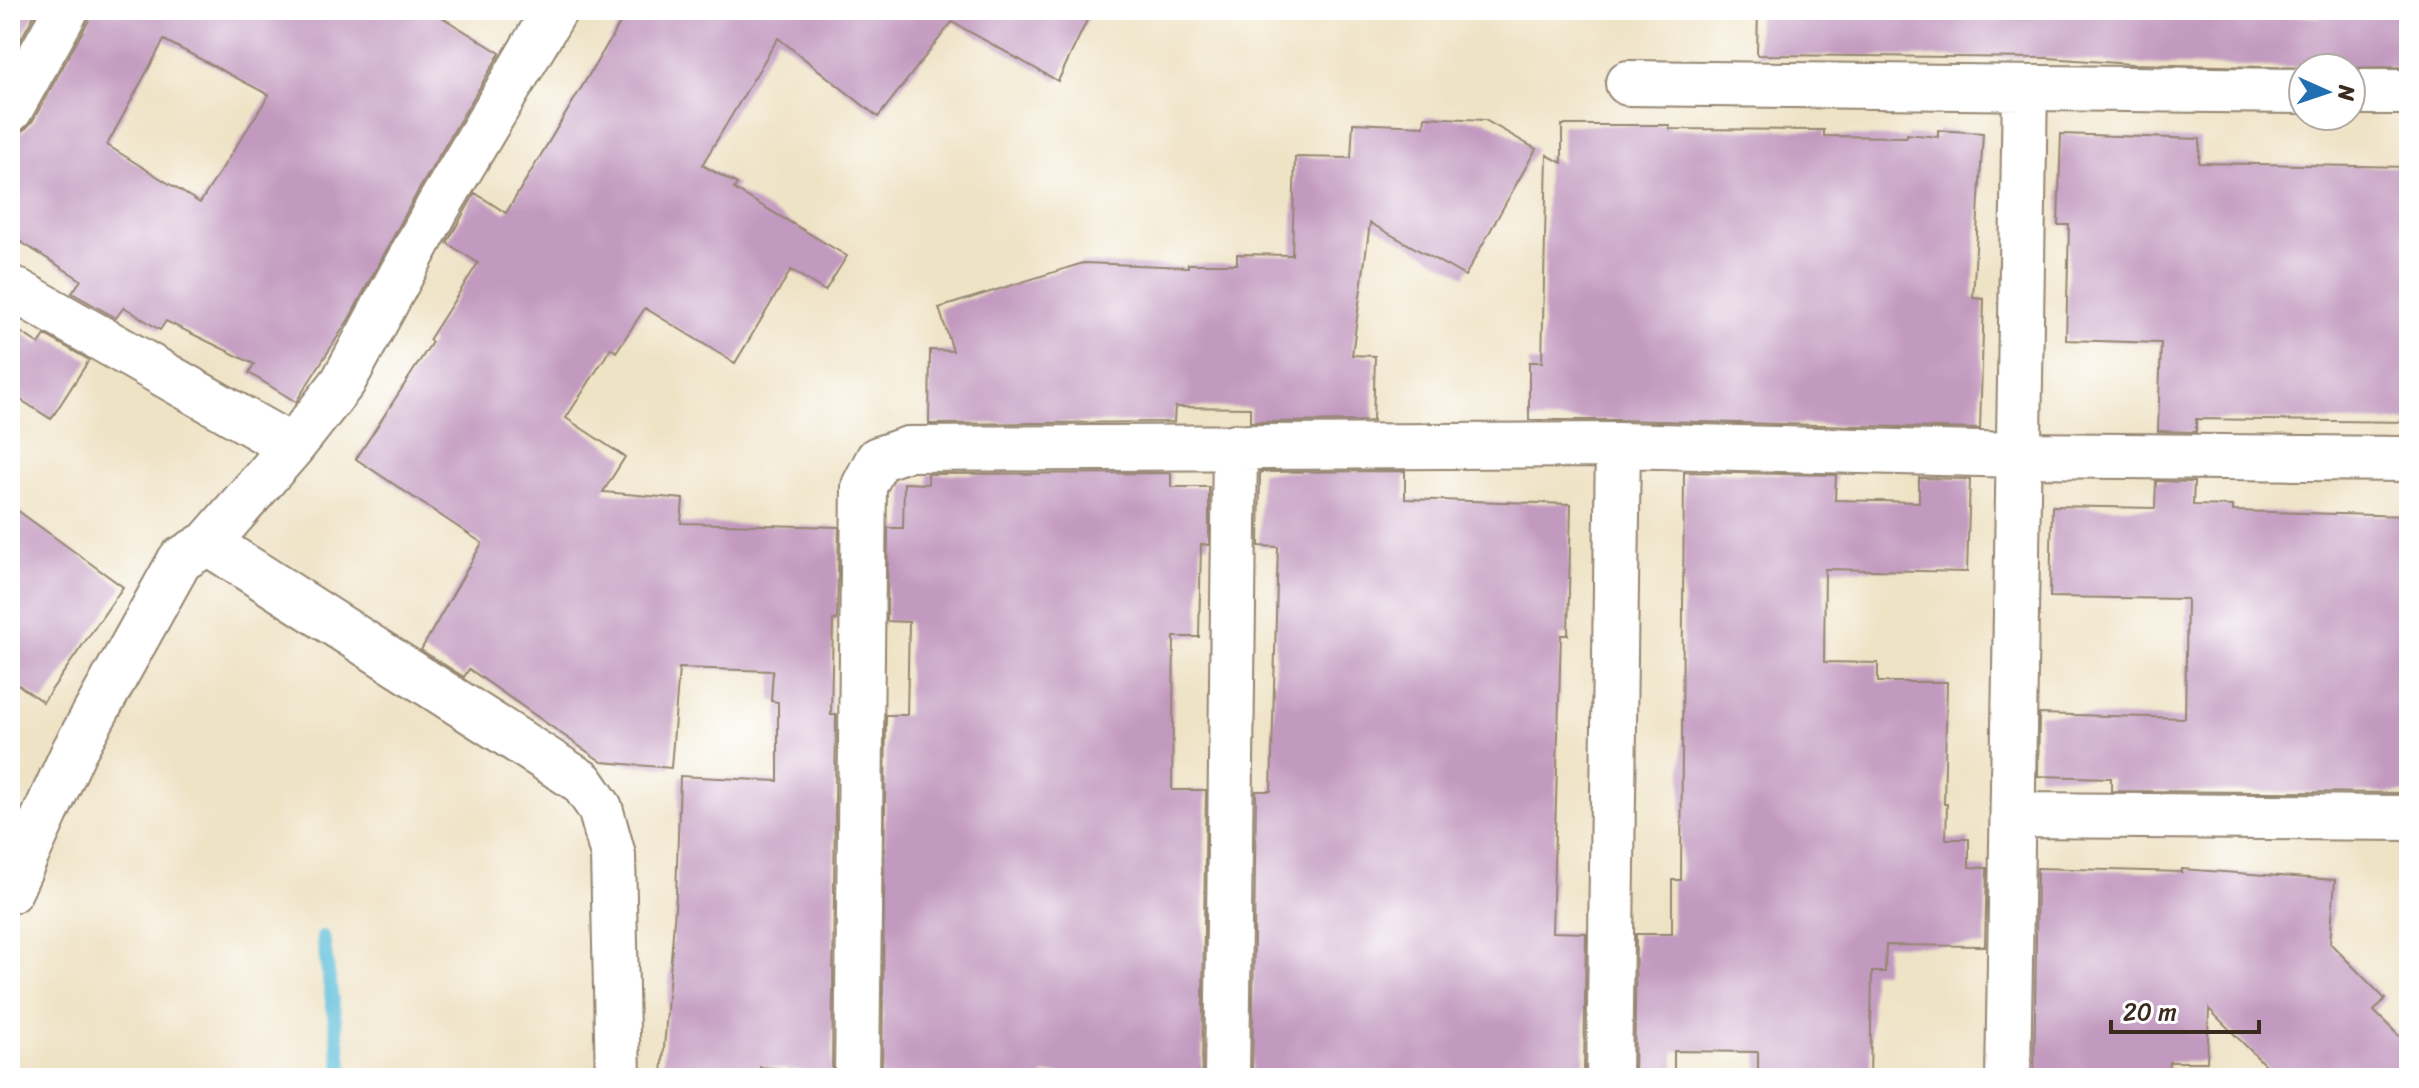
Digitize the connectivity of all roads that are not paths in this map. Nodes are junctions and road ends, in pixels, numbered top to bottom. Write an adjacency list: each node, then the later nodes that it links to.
1 (66, 10): 8 (street)
2 (555, 10): 12 (street)
3 (1628, 83): 4 (street)
4 (2025, 88): 5 (street); 13 (street)
5 (2287, 91)
6 (2367, 92): 7 (street)
7 (2409, 92)
8 (10, 110)
9 (10, 287): 12 (street)
10 (1618, 445): 11 (street); 13 (street); 22 (street)
11 (1235, 446): 20 (street); 21 (street)
12 (292, 447): 15 (street)
13 (2019, 455): 14 (street); 16 (street)
14 (2409, 459)
15 (208, 543): 18 (street); 19 (street)
16 (2013, 815): 17 (street); 23 (street)
17 (2409, 818)
18 (10, 891)
19 (618, 1078)
20 (857, 1078)
21 (1227, 1078)
22 (1609, 1078)
23 (2008, 1078)

